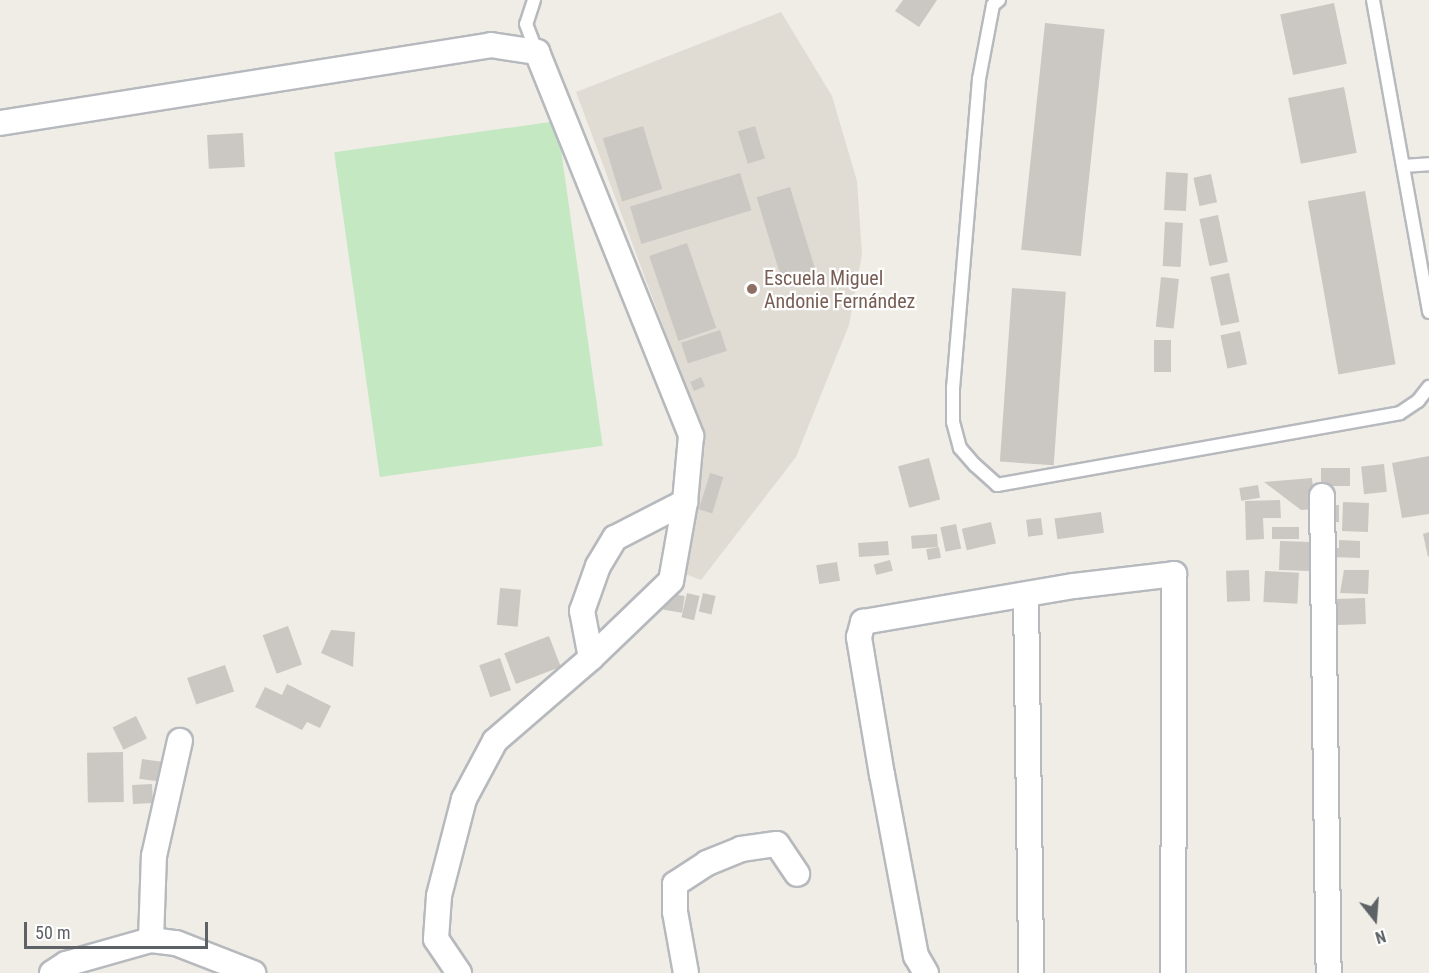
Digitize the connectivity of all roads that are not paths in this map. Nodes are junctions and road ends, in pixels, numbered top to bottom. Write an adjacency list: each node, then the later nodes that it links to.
1 (534, 0): 4 (lane)
2 (999, 0): 9 (lane)
3 (1373, 0): 7 (lane)
4 (537, 52): 5 (street); 11 (street)
5 (0, 123)
6 (1429, 164): 7 (lane)
7 (1403, 166): 8 (lane)
8 (1429, 312)
9 (1429, 387)
10 (1322, 496): 24 (street)
11 (685, 502): 13 (street); 13 (street)
12 (1026, 597): 21 (street); 22 (street); 23 (street)
13 (591, 658): 19 (street)
14 (180, 741): 16 (street)
15 (797, 874): 20 (street)
16 (151, 940): 17 (street); 18 (street)
17 (52, 973)
18 (253, 973)
19 (459, 973)
20 (686, 973)
21 (926, 973)
22 (1031, 973)
23 (1173, 973)
24 (1329, 973)

